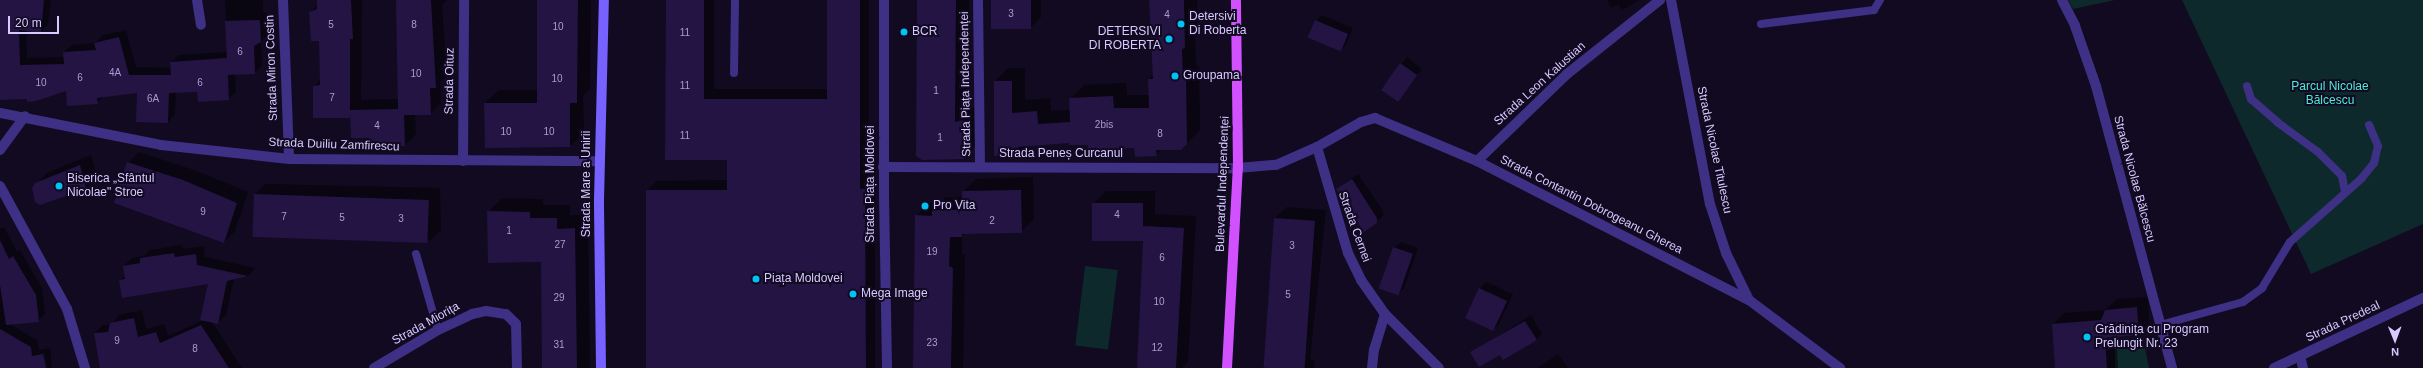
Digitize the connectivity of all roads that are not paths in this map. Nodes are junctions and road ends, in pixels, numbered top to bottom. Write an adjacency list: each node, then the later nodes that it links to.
1 (198, 0): 13 (street)
2 (283, 0): 22 (street, Strada Miron Costin)
3 (464, 0): 24 (street, Strada Oituz)
4 (604, 0): 25 (main road, Strada Mare a Unirii)
5 (735, 0): 15 (lane)
6 (884, 0): 26 (street, Strada Piața Moldovei)
7 (978, 0): 27 (street, Strada Piața Independenței)
8 (1236, 0): 28 (main road, Bulevardul Independenței)
9 (1660, 0): 23 (street, Strada Leon Kalustian)
10 (1671, 0): 33 (street, Strada Nicolae Titulescu)
11 (1880, 0): 14 (lane)
12 (2062, 0): 35 (street, Strada Nicolae Bălcescu)
13 (201, 24)
14 (1761, 24)
15 (734, 72)
16 (2247, 86): 30 (lane)
17 (0, 113): 18 (street, Strada Duiliu Zamfirescu)
18 (25, 116): 21 (street); 22 (street, Strada Duiliu Zamfirescu)
19 (2368, 125): 30 (lane)
20 (1317, 147): 23 (street, Strada Contantin Dobrogeanu Gherea); 28 (street); 34 (street, Strada Cernei)
21 (0, 150)
22 (289, 159): 24 (street, Strada Duiliu Zamfirescu)
23 (1477, 160): 33 (street, Strada Contantin Dobrogeanu Gherea)
24 (462, 161): 25 (street, Strada Duiliu Zamfirescu)
25 (600, 161): 41 (main road, Strada Mare a Unirii)
26 (883, 167): 27 (street, Strada Peneș Curcanul); 42 (street, Strada Piața Moldovei)
27 (980, 167): 28 (street, Strada Peneș Curcanul)
28 (1238, 168): 43 (main road, Bulevardul Independenței)
29 (0, 186): 38 (street)
30 (2345, 192): 35 (lane)
31 (416, 254): 36 (lane)
32 (2423, 298): 37 (street, Strada Predeal)
33 (1749, 300): 46 (street, Strada Contantin Dobrogeanu Gherea)
34 (1384, 314): 44 (street); 45 (street, Strada Cernei)
35 (2160, 325): 47 (street, Strada Nicolae Bălcescu)
36 (438, 330): 39 (street, Strada Miorița); 40 (street, Strada Miorița)
37 (2300, 356): 48 (street, Strada Predeal); 49 (street)
38 (85, 368)
39 (374, 368)
40 (517, 368)
41 (602, 368)
42 (888, 368)
43 (1227, 368)
44 (1372, 368)
45 (1439, 368)
46 (1840, 368)
47 (2172, 368)
48 (2274, 368)
49 (2303, 368)

